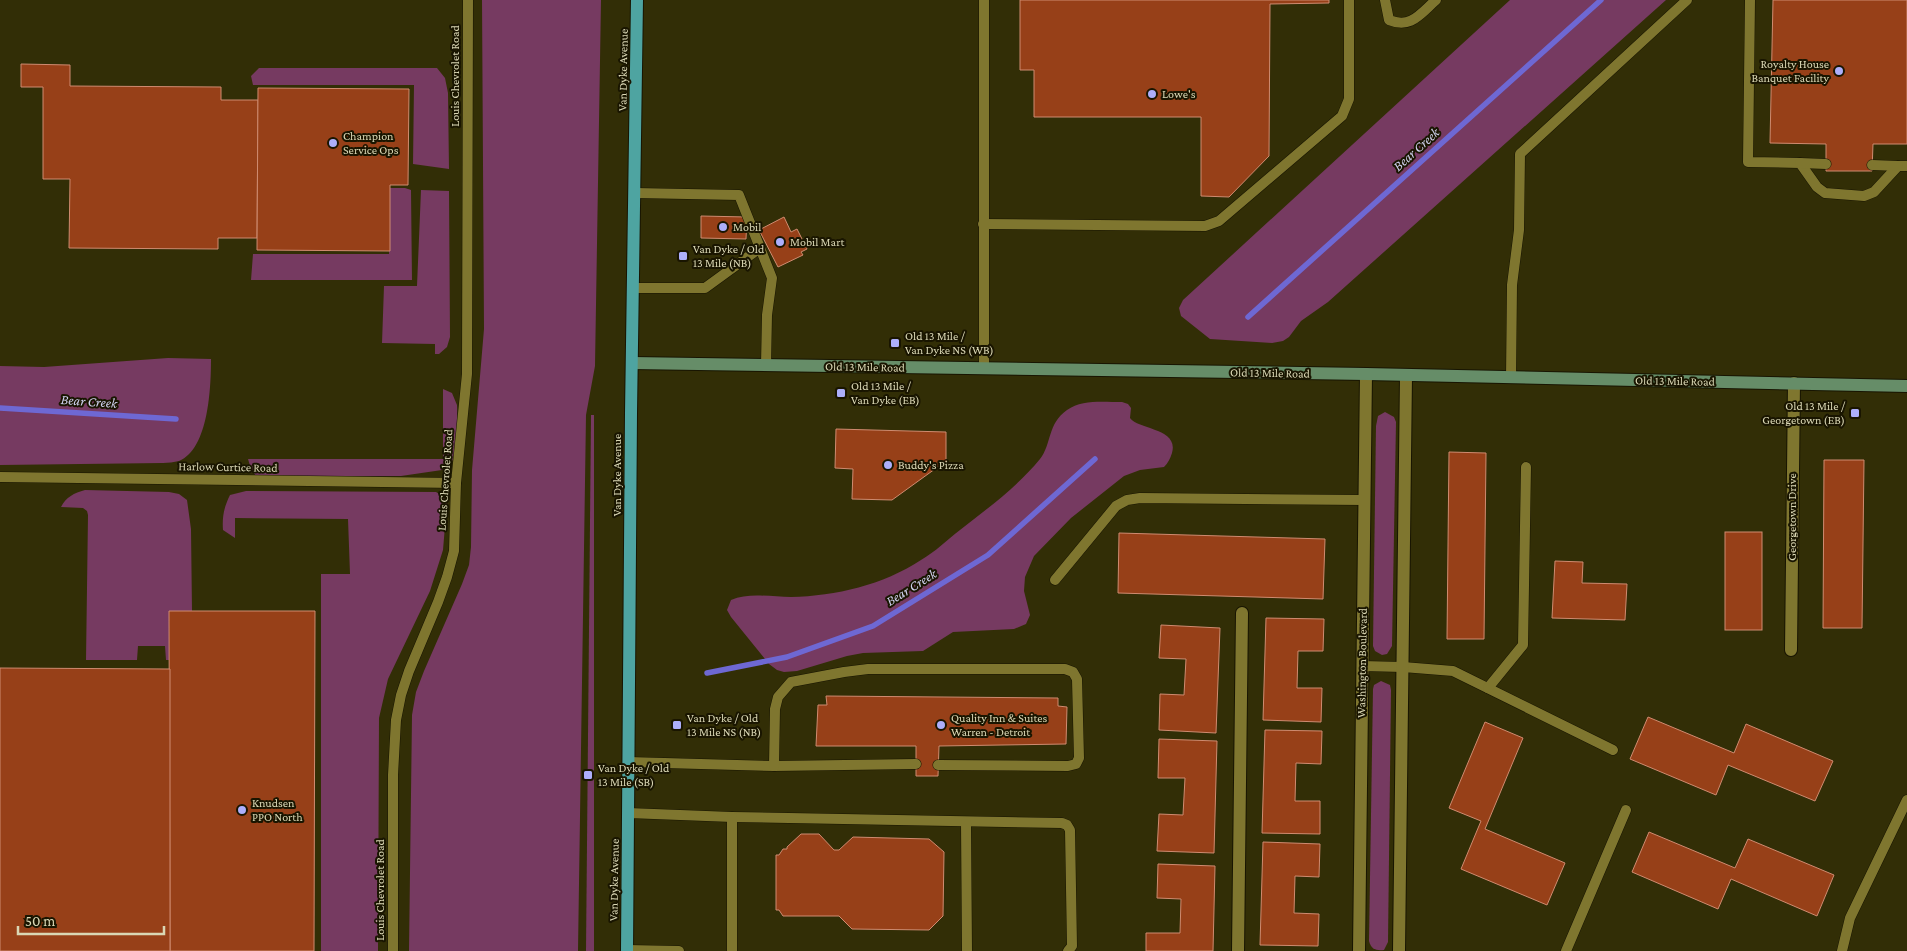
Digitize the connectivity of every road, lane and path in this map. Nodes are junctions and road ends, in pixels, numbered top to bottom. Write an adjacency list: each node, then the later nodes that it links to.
1 (468, 0): 27 (lane, Louis Chevrolet Road)
2 (637, 0): 13 (main road, Van Dyke Avenue)
3 (984, 0): 14 (lane)
4 (1349, 0): 14 (lane)
5 (1385, 0): 6 (lane)
6 (1436, 0)
7 (1687, 0): 22 (lane)
8 (1750, 0): 9 (lane)
9 (1800, 163): 10 (lane); 12 (lane)
10 (1826, 164)
11 (1872, 166): 12 (lane)
12 (1903, 166)
13 (635, 192): 15 (lane); 16 (main road, Van Dyke Avenue)
14 (984, 224): 19 (lane)
15 (760, 248): 16 (lane); 18 (lane)
16 (633, 288): 17 (main road, Van Dyke Avenue)
17 (632, 363): 18 (street, Old 13 Mile Road); 36 (main road, Van Dyke Avenue)
18 (766, 365): 19 (street, Old 13 Mile Road)
19 (984, 369): 20 (street, Old 13 Mile Road)
20 (1366, 374): 21 (street, Old 13 Mile Road); 28 (street, Washington Boulevard)
21 (1406, 376): 22 (street, Old 13 Mile Road); 33 (street)
22 (1511, 378): 23 (street, Old 13 Mile Road)
23 (1794, 383): 24 (street, Old 13 Mile Road); 31 (street, Georgetown Drive)
24 (1907, 386)
25 (1526, 467): 34 (lane)
26 (0, 477): 27 (lane, Harlow Curtice Road)
27 (456, 483): 45 (lane, Louis Chevrolet Road)
28 (1364, 500): 29 (lane); 32 (street, Washington Boulevard)
29 (1055, 580)
30 (1242, 613): 51 (street)
31 (1792, 650)
32 (1362, 666): 33 (lane); 52 (street, Washington Boulevard)
33 (1403, 667): 34 (lane); 53 (street)
34 (1488, 688): 35 (lane)
35 (1613, 750)
36 (628, 762): 39 (lane); 42 (main road, Van Dyke Avenue)
37 (916, 764): 39 (lane)
38 (938, 765): 39 (lane)
39 (774, 766)
40 (1907, 800): 55 (lane)
41 (1626, 810): 54 (lane)
42 (628, 813): 43 (lane); 46 (main road, Van Dyke Avenue)
43 (732, 817): 44 (lane); 48 (lane)
44 (966, 822): 49 (lane); 50 (lane)
45 (393, 951)
46 (627, 951): 47 (lane)
47 (679, 951)
48 (732, 951)
49 (967, 951)
50 (1068, 951)
51 (1238, 951)
52 (1359, 951)
53 (1399, 951)
54 (1566, 951)
55 (1842, 951)

